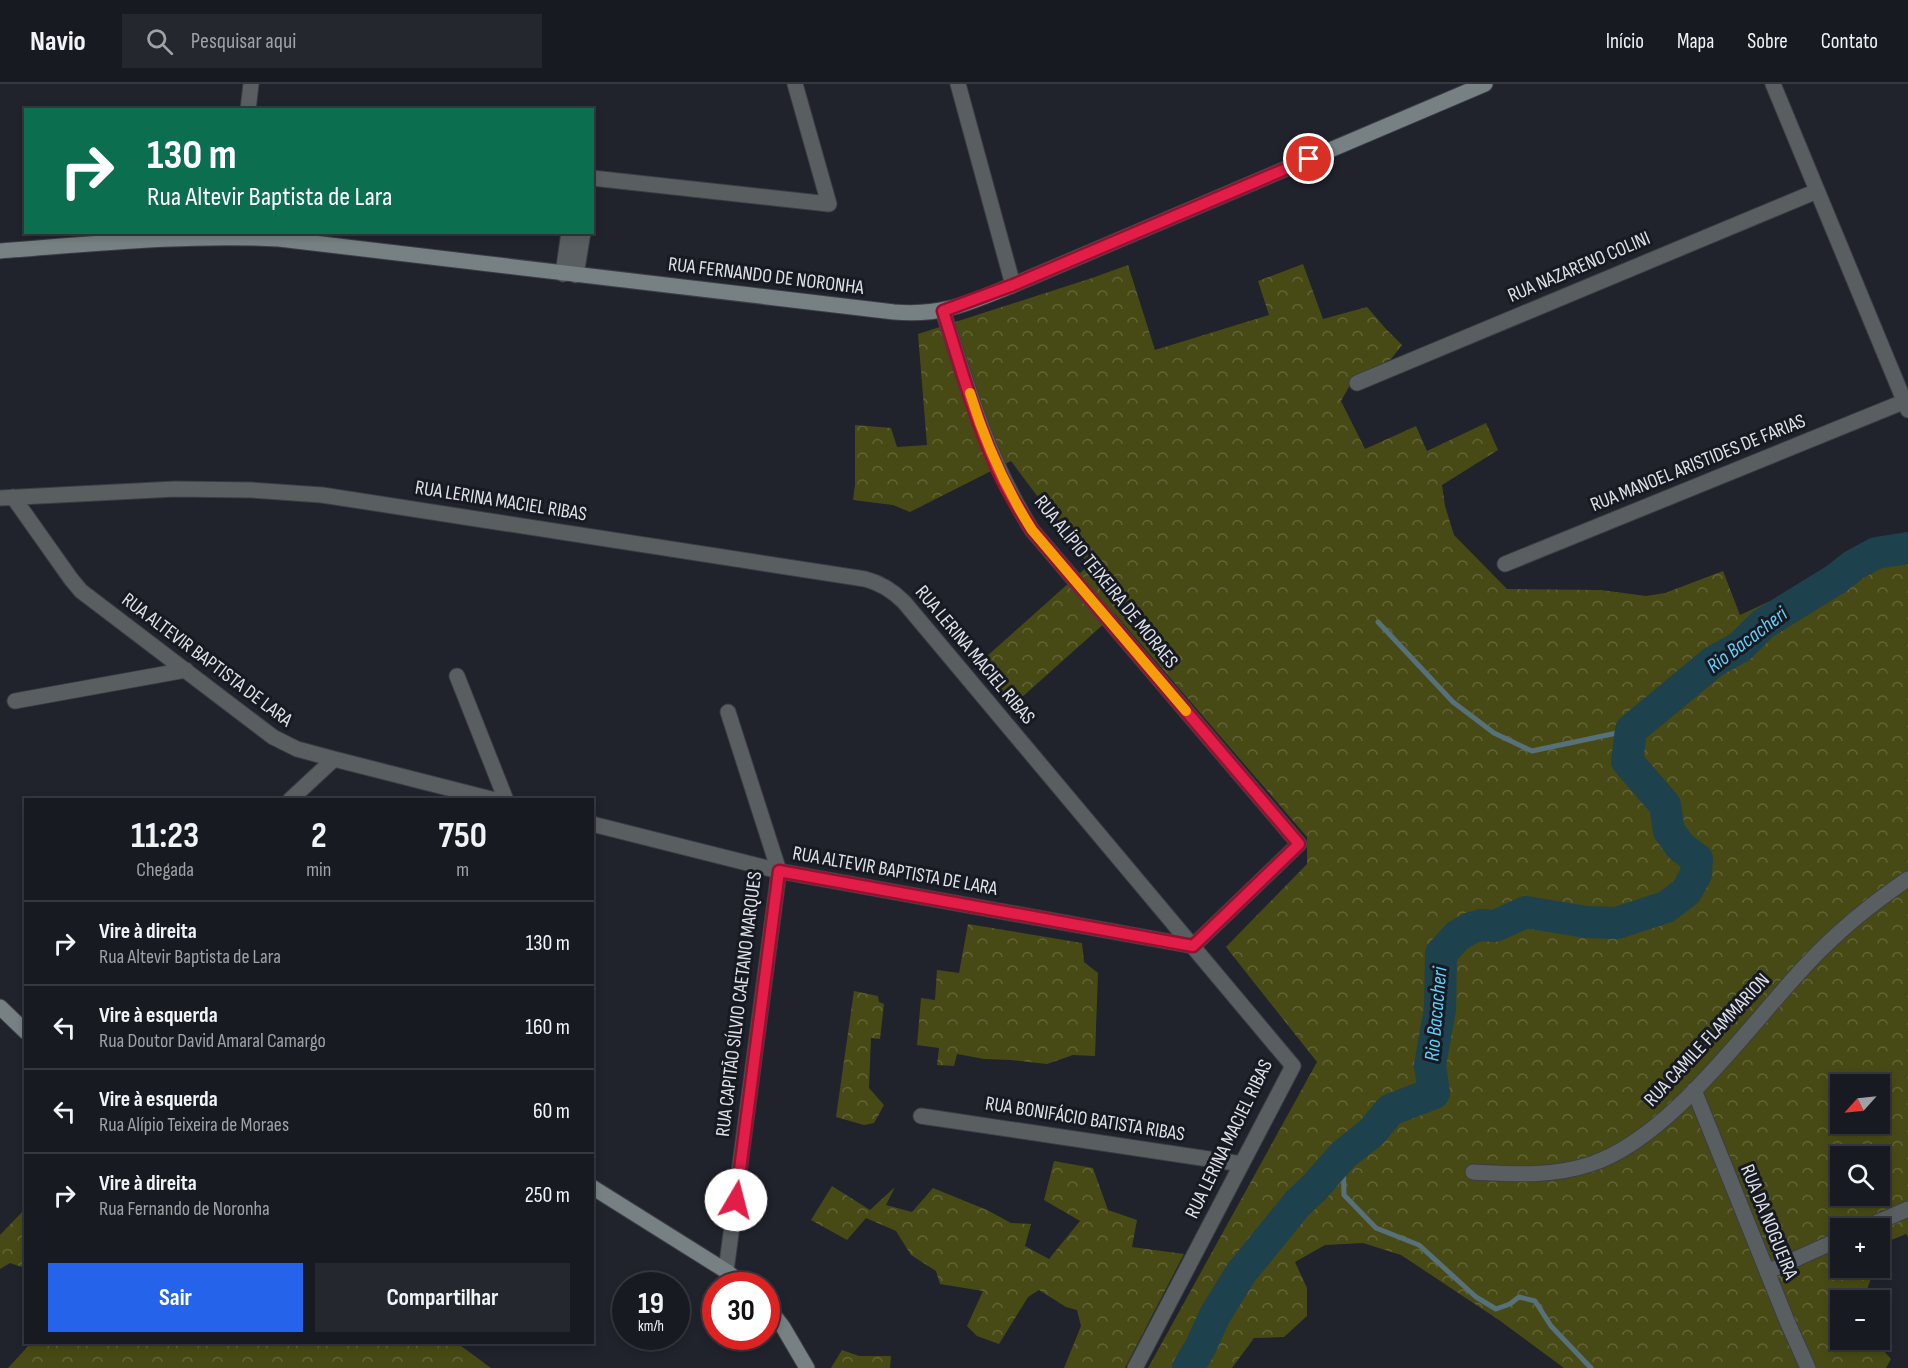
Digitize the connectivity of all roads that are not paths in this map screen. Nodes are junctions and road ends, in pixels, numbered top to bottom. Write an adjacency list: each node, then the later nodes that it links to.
1 (251, 84): 6 (street)
2 (795, 84): 7 (street)
3 (958, 84): 13 (street)
4 (1485, 84): 13 (main road, RUA FERNANDO DE NORONHA)
5 (1773, 84): 8 (street)
6 (248, 108)
7 (594, 178)
8 (1817, 190): 15 (street, RUA NAZARENO COLINI); 16 (street)
9 (569, 234): 12 (street)
10 (582, 234): 12 (street)
11 (0, 251): 12 (main road, RUA FERNANDO DE NORONHA)
12 (570, 275): 14 (main road, RUA FERNANDO DE NORONHA)
13 (1013, 285): 14 (main road, RUA FERNANDO DE NORONHA)
14 (943, 311): 30 (street, RUA ALÍPIO TEIXEIRA DE MORAES)
15 (1357, 382)
16 (1907, 404): 18 (street, RUA MANOEL ARISTIDES DE FARIAS)
17 (6, 497): 19 (street, RUA ALTEVIR BAPTISTA DE LARA); 30 (street, RUA LERINA MACIEL RIBAS)
18 (1505, 564)
19 (186, 670): 21 (street); 23 (street, RUA ALTEVIR BAPTISTA DE LARA)
20 (457, 676): 26 (street)
21 (15, 701)
22 (728, 712): 28 (street, RUA CAPITÃO SÍLVIO CAETANO MARQUES)
23 (334, 759): 24 (street); 25 (street, RUA ALTEVIR BAPTISTA DE LARA)
24 (292, 798)
25 (487, 798)
26 (506, 798)
27 (594, 825): 28 (street, RUA ALTEVIR BAPTISTA DE LARA)
28 (779, 871): 30 (street, RUA ALTEVIR BAPTISTA DE LARA); 41 (street, RUA CAPITÃO SÍLVIO CAETANO MARQUES)
29 (1908, 879): 33 (street, RUA CAMILE FLAMMARION)
30 (1193, 946): 35 (street, RUA LERINA MACIEL RIBAS)
31 (0, 1007): 32 (main road)
32 (24, 1030)
33 (1694, 1090): 36 (street, RUA CAMILE FLAMMARION); 42 (street, RUA DA NOGUEIRA)
34 (921, 1116): 35 (street, RUA BONIFÁCIO BATISTA RIBAS)
35 (1242, 1164): 45 (street, RUA LERINA MACIEL RIBAS)
36 (1473, 1172)
37 (594, 1188): 41 (main road)
38 (1908, 1209): 39 (street)
39 (1887, 1218)
40 (1830, 1244): 42 (street)
41 (726, 1271)
42 (1767, 1272): 46 (street, RUA DA NOGUEIRA)
43 (780, 1323): 44 (main road)
44 (807, 1368)
45 (1135, 1368)
46 (1808, 1368)

